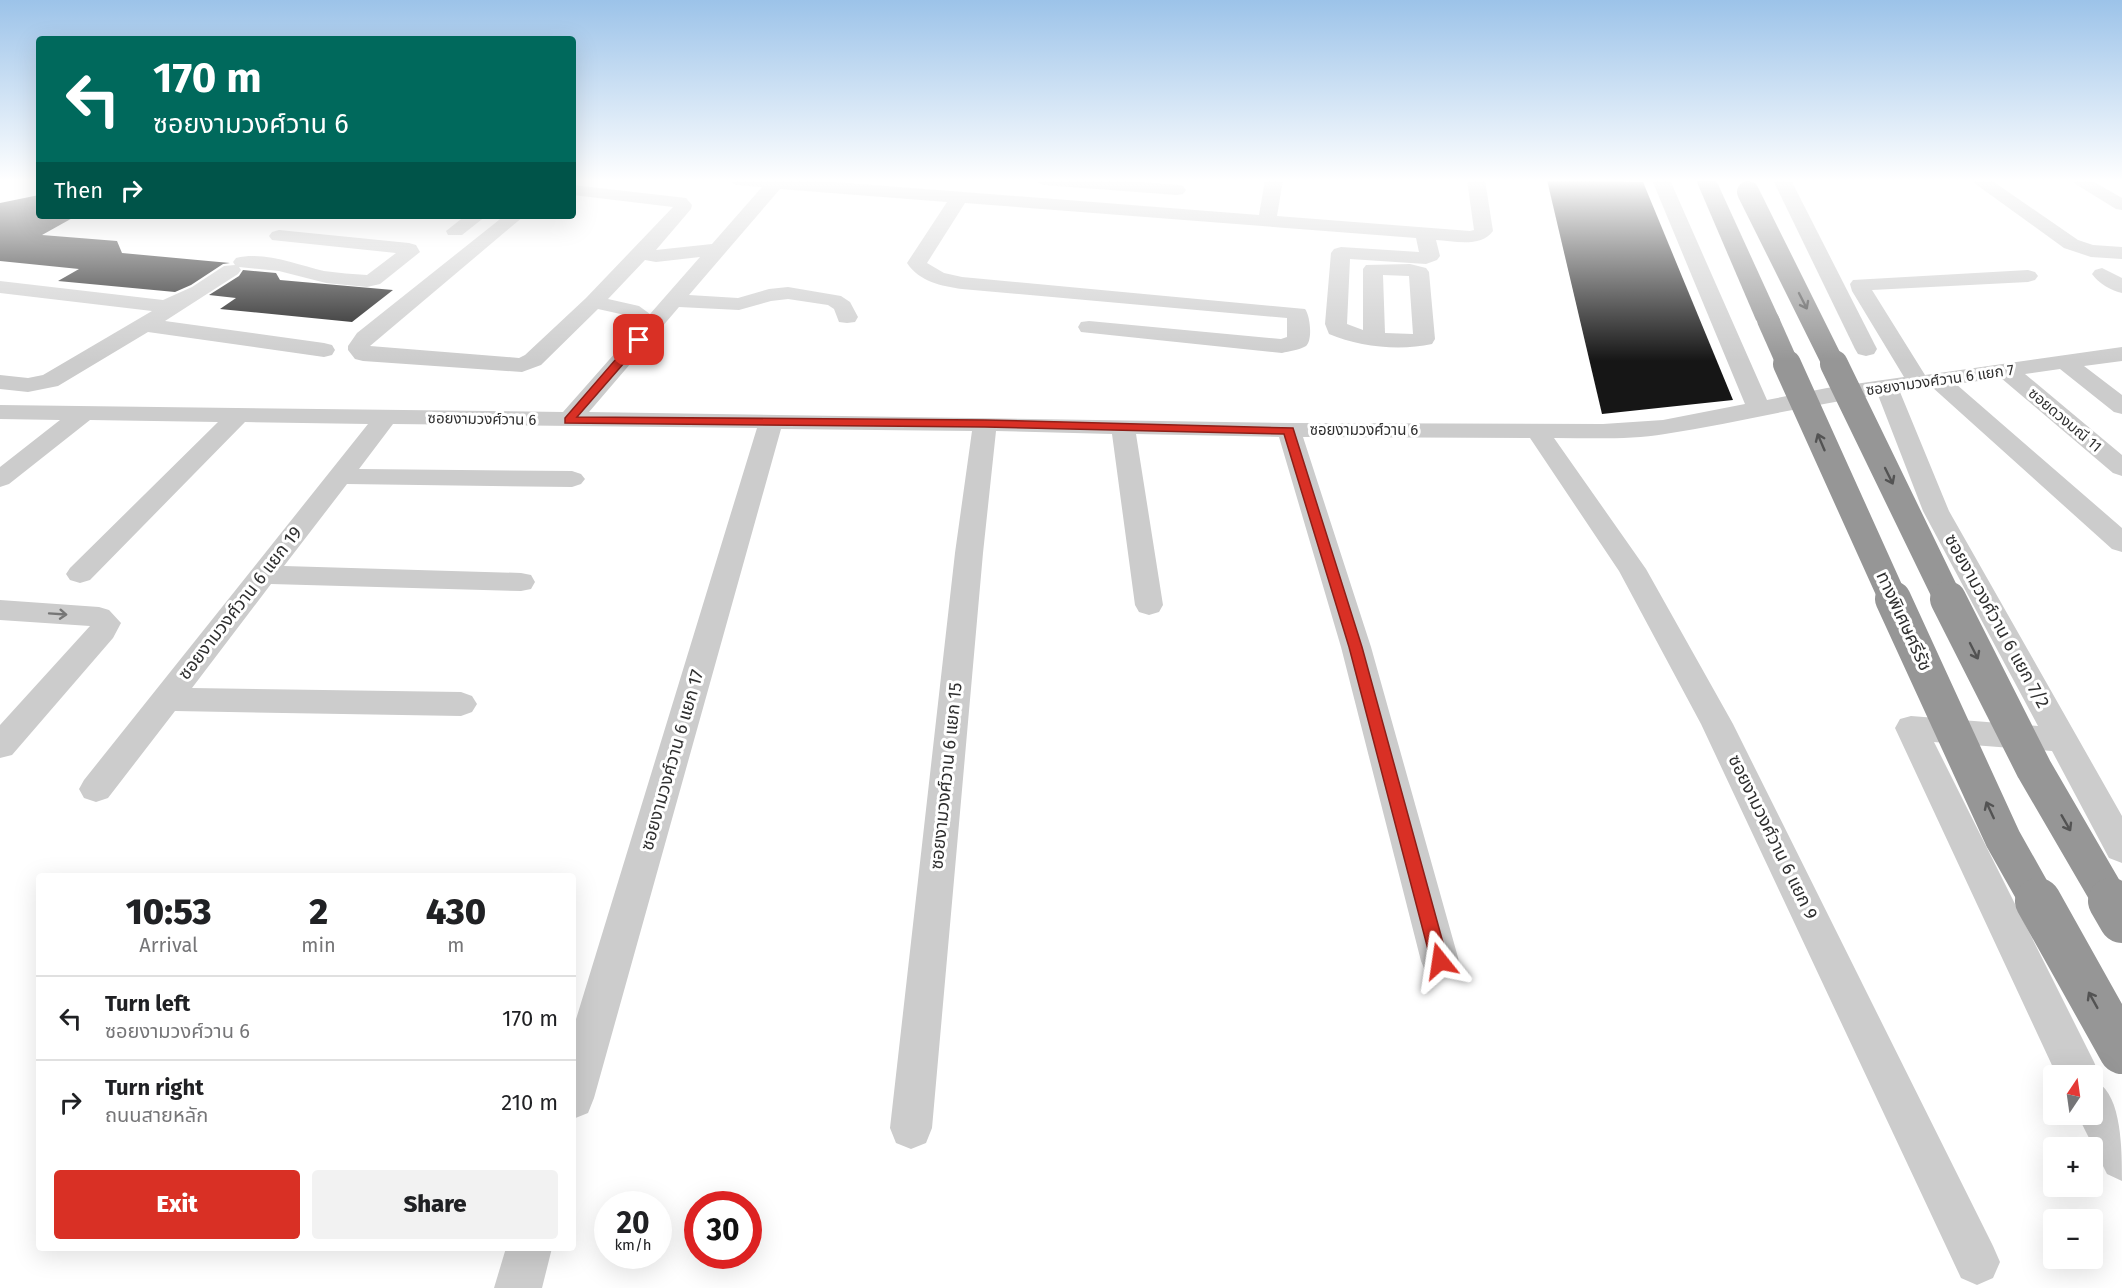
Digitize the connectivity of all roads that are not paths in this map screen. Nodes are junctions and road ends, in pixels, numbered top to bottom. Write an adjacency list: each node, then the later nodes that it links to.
1 (273, 240): 19 (street)
2 (321, 240): 14 (street)
3 (485, 240): 26 (street)
4 (653, 240): 18 (street)
5 (726, 240): 15 (street)
6 (932, 240): 31 (street)
7 (1341, 240): 16 (street)
8 (1431, 240): 16 (street)
9 (1686, 240): 42 (street)
10 (1731, 240): 71 (highway, ทางพิเศษศรีรัช, one-way to 10, bridge)
11 (1774, 240): 69 (highway, one-way to 69, bridge)
12 (1812, 240): 33 (street)
13 (2067, 240): 17 (street)
14 (372, 245): 22 (street); 22 (street)
15 (718, 249): 18 (street); 25 (street)
16 (1341, 253): 32 (street)
17 (2122, 253)
18 (640, 254): 26 (street)
19 (238, 266): 22 (street); 27 (street)
20 (2102, 274): 24 (street)
21 (2028, 276): 39 (street)
22 (326, 277)
23 (0, 287): 27 (street)
24 (2122, 287)
25 (674, 300): 28 (street); 30 (street)
26 (593, 302): 30 (street)
27 (181, 303): 29 (street)
28 (848, 317)
29 (146, 325): 34 (street); 38 (street)
30 (652, 325): 47 (street)
31 (1089, 327)
32 (1374, 338)
33 (1866, 349)
34 (324, 350)
35 (2122, 354): 36 (street, ซอยงามวงศ์วาน 6 แยก 7)
36 (2065, 362): 37 (street, ซอยงามวงศ์วาน 6 แยก 7); 41 (street)
37 (2007, 371): 39 (street, ซอยงามวงศ์วาน 6 แยก 7); 53 (street, ซอยดวงมณี 11)
38 (0, 382)
39 (1929, 382): 40 (street, ซอยงามวงศ์วาน 6 แยก 7); 57 (street)
40 (1887, 387): 42 (street, ซอยงามวงศ์วาน 6 แยก 7); 65 (street, ซอยงามวงศ์วาน 6 แยก 7/2)
41 (2122, 407)
42 (1759, 408): 52 (street, ซอยงามวงศ์วาน 6)
43 (0, 412): 44 (street, ซอยงามวงศ์วาน 6)
44 (84, 413): 45 (street, ซอยงามวงศ์วาน 6); 56 (street)
45 (237, 417): 46 (street, ซอยงามวงศ์วาน 6); 58 (street)
46 (385, 418): 47 (street, ซอยงามวงศ์วาน 6); 54 (street, ซอยงามวงศ์วาน 6 แยก 19)
47 (569, 420): 48 (street, ซอยงามวงศ์วาน 6)
48 (771, 421): 49 (street, ซอยงามวงศ์วาน 6); 73 (street, ซอยงามวงศ์วาน 6 แยก 17)
49 (985, 424): 50 (street, ซอยงามวงศ์วาน 6); 75 (street, ซอยงามวงศ์วาน 6 แยก 15)
50 (1123, 427): 51 (street, ซอยงามวงศ์วาน 6); 61 (street)
51 (1289, 430): 52 (street, ซอยงามวงศ์วาน 6); 70 (street)
52 (1537, 431): 78 (street, ซอยงามวงศ์วาน 6 แยก 9)
53 (2122, 468)
54 (340, 476): 55 (street); 59 (street, ซอยงามวงศ์วาน 6 แยก 19)
55 (572, 478)
56 (0, 479)
57 (2122, 543)
58 (80, 574)
59 (263, 575): 60 (street); 63 (street, ซอยงามวงศ์วาน 6 แยก 19)
60 (521, 582)
61 (1149, 604)
62 (0, 610): 66 (street, one-way to 66)
63 (166, 699): 64 (street); 67 (street, ซอยงามวงศ์วาน 6 แยก 19)
64 (461, 704)
65 (2062, 740): 68 (street, ซอยงามวงศ์วาน 6 แยก 7/2); 72 (street)
66 (0, 746)
67 (96, 789)
68 (2122, 848)
69 (2122, 920)
70 (1440, 961)
71 (2122, 1051)
72 (2074, 1065)
73 (576, 1088)
74 (2103, 1122): 76 (street)
75 (911, 1128)
76 (2122, 1159)
77 (528, 1251): 79 (street)
78 (1977, 1262)
79 (518, 1288)

